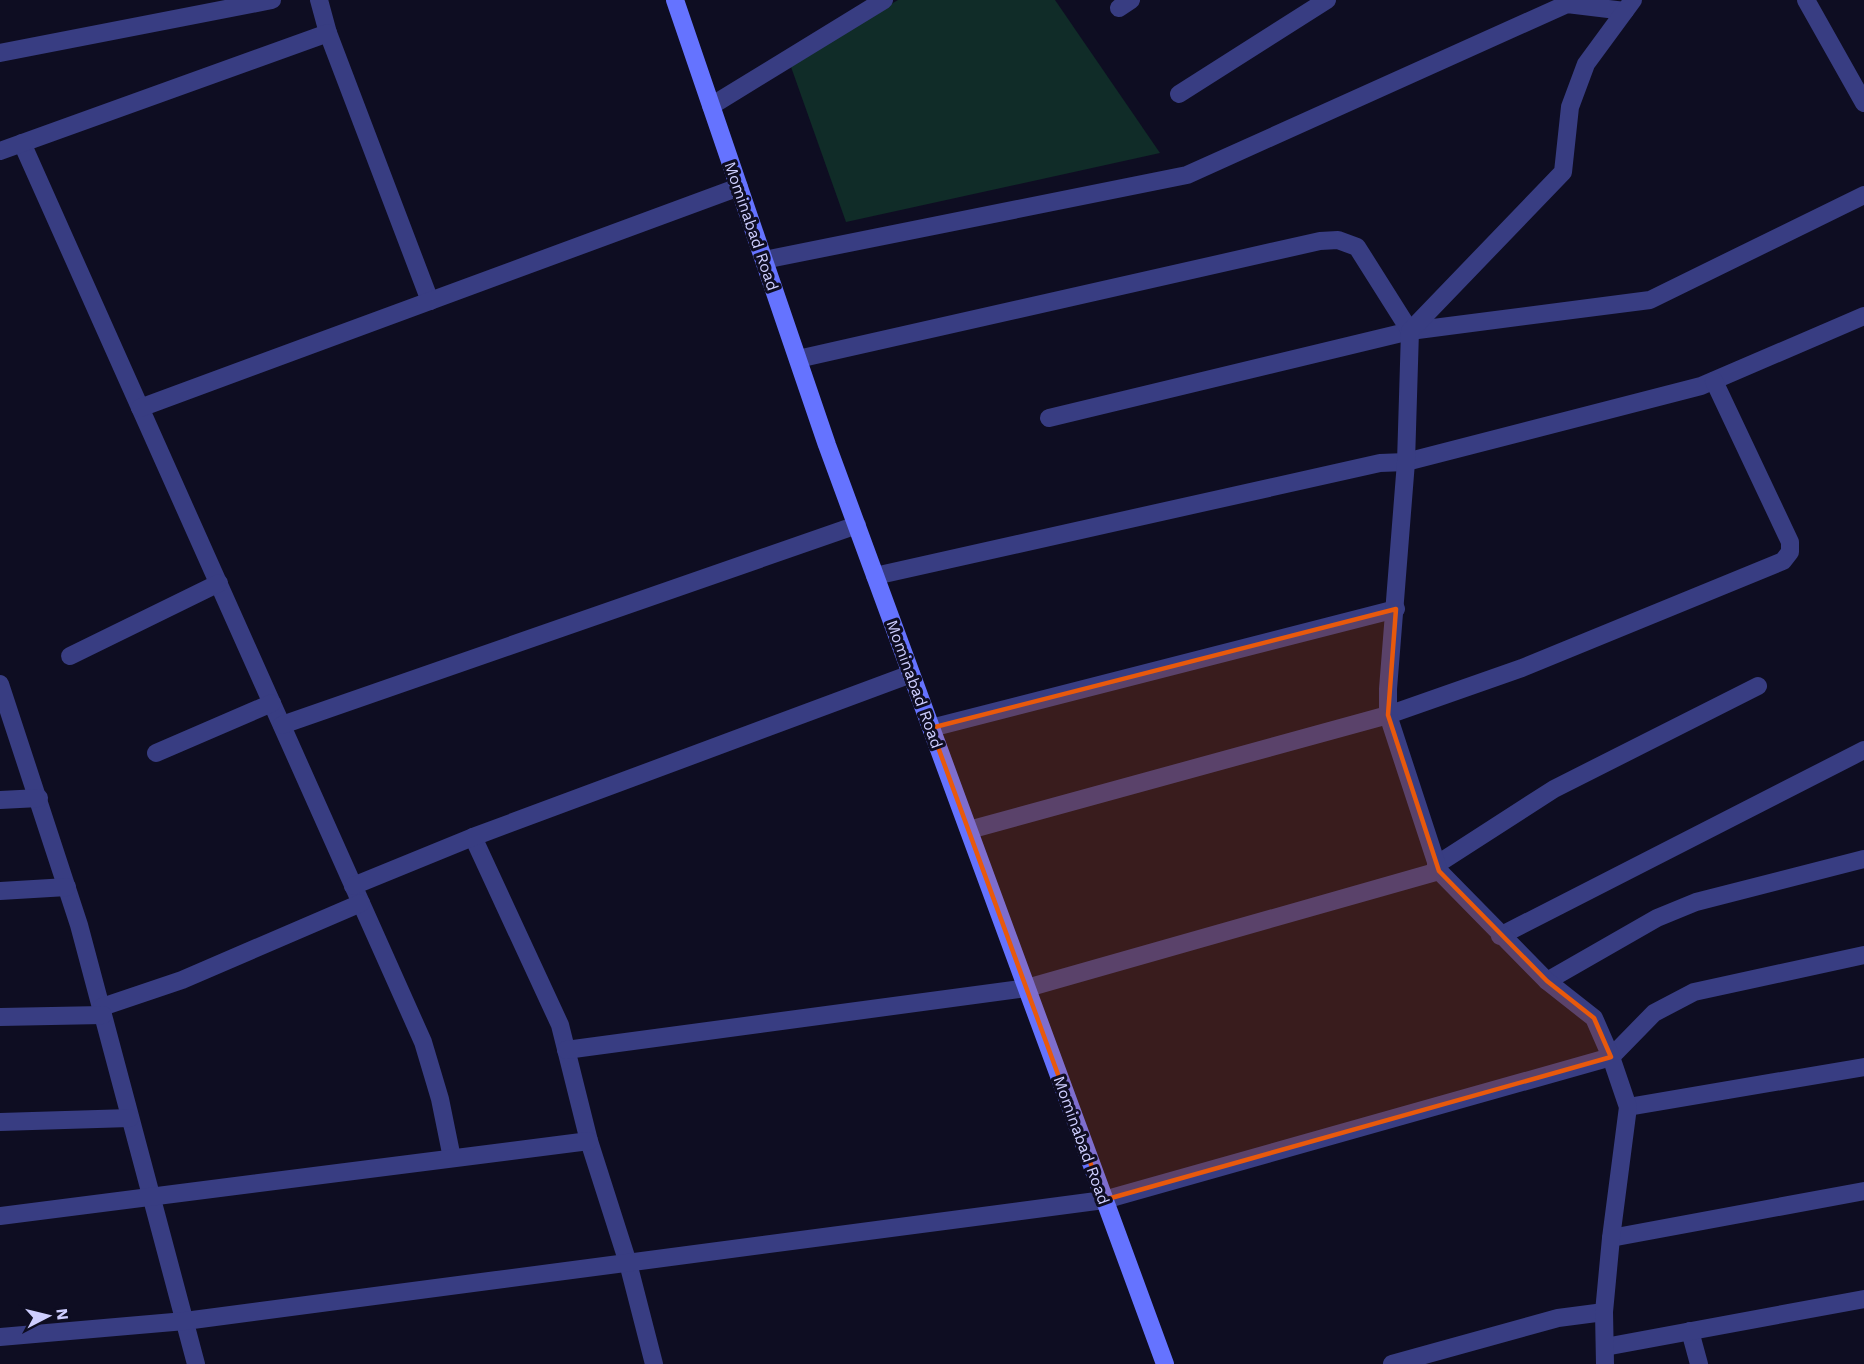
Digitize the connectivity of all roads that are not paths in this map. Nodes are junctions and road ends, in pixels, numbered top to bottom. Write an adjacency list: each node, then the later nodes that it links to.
1 (272, 0): 9 (street)
2 (319, 0): 8 (street)
3 (675, 0): 12 (main road, Mominabad Road)
4 (884, 0): 12 (street)
5 (1326, 0): 10 (street)
6 (1806, 0): 11 (street)
7 (1629, 6): 17 (street); 20 (street)
8 (328, 33): 13 (street); 18 (street)
9 (0, 53)
10 (1179, 94)
11 (1864, 103)
12 (711, 106): 15 (main road, Mominabad Road)
13 (22, 144): 14 (street); 23 (street)
14 (0, 151)
15 (739, 187): 17 (main road, Mominabad Road); 18 (street)
16 (1864, 195): 20 (street)
17 (764, 260): 21 (main road, Mominabad Road)
18 (430, 301): 23 (street)
19 (1864, 316): 22 (street)
20 (1410, 331): 21 (street); 24 (street); 25 (street)
21 (798, 359): 26 (main road, Mominabad Road)
22 (1714, 381): 25 (street); 35 (street)
23 (140, 408): 28 (street)
24 (1049, 418)
25 (1406, 462): 27 (street); 29 (street)
26 (856, 525): 27 (main road, Mominabad Road); 36 (street)
27 (875, 576): 31 (main road, Mominabad Road)
28 (219, 582): 30 (street); 34 (street)
29 (1395, 609): 35 (street); 37 (street)
30 (70, 656)
31 (911, 674): 37 (main road, Mominabad Road); 43 (street)
32 (1758, 686): 45 (street)
33 (1, 689): 40 (street)
34 (272, 703): 36 (street); 39 (street)
35 (1388, 715): 42 (street); 45 (street)
36 (282, 725): 46 (street)
37 (931, 728): 42 (main road, Mominabad Road)
38 (1864, 750): 50 (street)
39 (156, 753)
40 (39, 798): 41 (street); 47 (street)
41 (0, 800)
42 (969, 830): 53 (main road, Mominabad Road)
43 (473, 837): 46 (street); 56 (street)
44 (1864, 859): 52 (street)
45 (1437, 868): 50 (street); 53 (street)
46 (353, 886): 49 (street)
47 (67, 887): 48 (street); 54 (street)
48 (0, 891)
49 (361, 903): 54 (street); 63 (street)
50 (1500, 936): 52 (street)
51 (1864, 956): 57 (street)
52 (1547, 981): 57 (street)
53 (1027, 988): 56 (street); 66 (main road, Mominabad Road)
54 (102, 1011): 55 (street); 60 (street)
55 (0, 1017)
56 (566, 1050): 62 (street)
57 (1611, 1057): 59 (street); 66 (street)
58 (1864, 1067): 59 (street)
59 (1628, 1107): 68 (street)
60 (130, 1118): 61 (street); 65 (street)
61 (0, 1122)
62 (589, 1141): 63 (street); 69 (street)
63 (452, 1158): 65 (street)
64 (1864, 1191): 68 (street)
65 (151, 1195): 67 (street); 72 (street)
66 (1104, 1200): 69 (street); 78 (main road, Mominabad Road)
67 (0, 1216)
68 (1611, 1238): 71 (street)
69 (628, 1263): 72 (street); 77 (street)
70 (1864, 1299): 73 (street)
71 (1604, 1312): 75 (street); 79 (street)
72 (185, 1321): 74 (street); 76 (street)
73 (1690, 1331): 75 (street); 80 (street)
74 (0, 1337)
75 (1605, 1355)
76 (196, 1364)
77 (654, 1364)
78 (1165, 1364)
79 (1392, 1364)
80 (1699, 1364)

